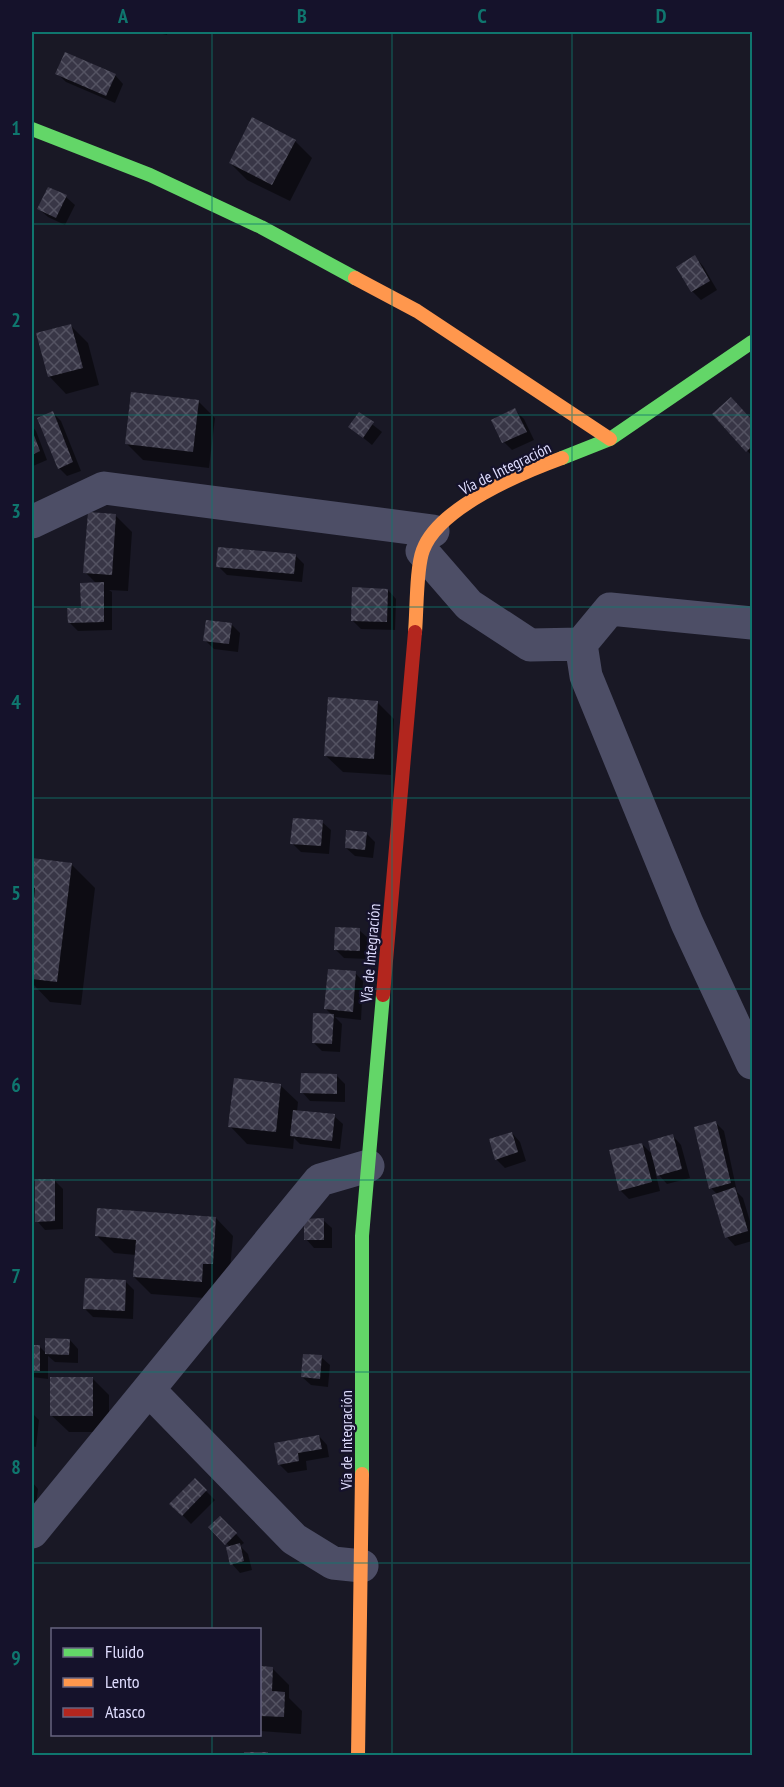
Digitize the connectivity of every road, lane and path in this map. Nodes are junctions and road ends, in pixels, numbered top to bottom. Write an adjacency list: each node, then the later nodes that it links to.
1 (32, 129): 3 (main road)
2 (753, 342): 3 (main road, Vía de Integración)
3 (610, 439): 5 (main road, Vía de Integración)
4 (32, 522): 5 (street)
5 (427, 541): 7 (street); 9 (main road, Vía de Integración)
6 (753, 623): 7 (street)
7 (581, 644): 8 (street)
8 (753, 1063)
9 (368, 1166): 10 (street); 12 (main road, Vía de Integración)
10 (148, 1390): 11 (street); 12 (street)
11 (32, 1532)
12 (363, 1566): 13 (main road, Vía de Integración)
13 (358, 1755)

